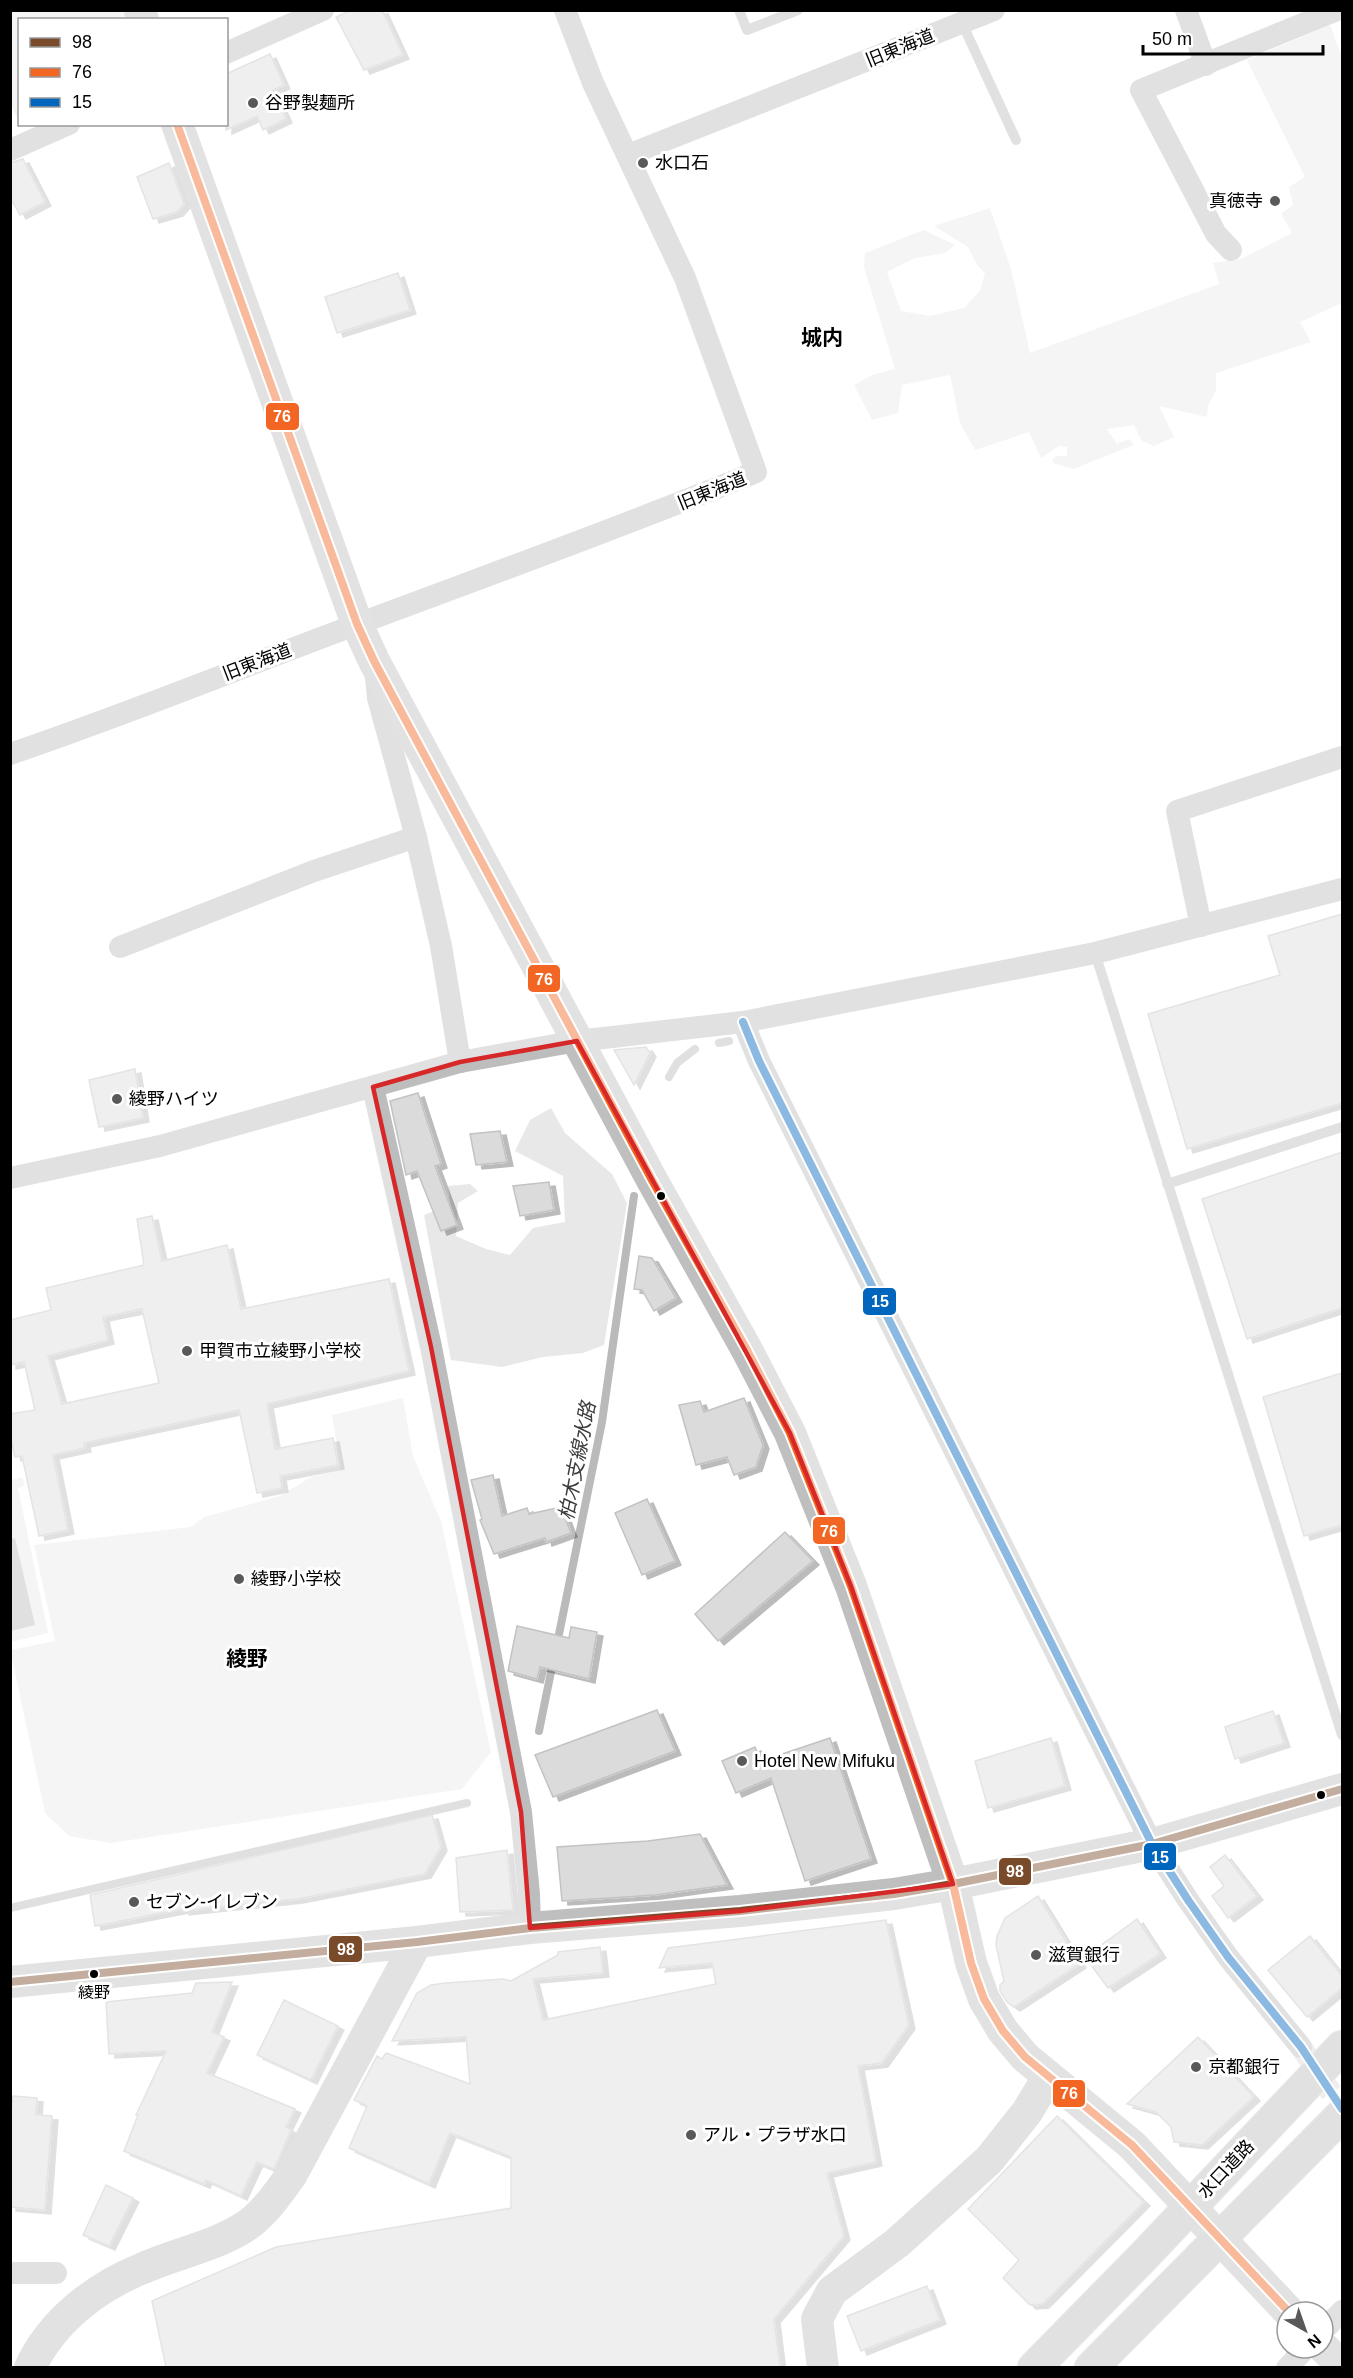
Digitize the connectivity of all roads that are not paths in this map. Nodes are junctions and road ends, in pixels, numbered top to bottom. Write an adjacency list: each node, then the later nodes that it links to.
1 (565, 10): 15 (street)
2 (739, 10): 3 (lane)
3 (798, 10)
4 (994, 10): 8 (street, 旧東海道)
5 (1186, 10): 10 (street)
6 (322, 11): 9 (street)
7 (1323, 13): 10 (street)
8 (962, 23): 13 (lane); 15 (street, 旧東海道)
9 (228, 52)
10 (1206, 65): 16 (street)
11 (64, 126): 14 (street)
12 (178, 126): 17 (street)
13 (1016, 140)
14 (10, 150)
15 (628, 155): 17 (street, 旧東海道)
16 (1231, 250)
17 (357, 624): 18 (street); 19 (street, 旧東海道)
18 (374, 662): 21 (street); 27 (street)
19 (10, 754)
20 (1342, 757): 23 (street)
21 (416, 837): 24 (street); 28 (street)
22 (1342, 890): 23 (street)
23 (1201, 926): 25 (street)
24 (120, 947)
25 (1095, 953): 26 (street); 32 (lane)
26 (743, 1022): 27 (street); 35 (street)
27 (577, 1041): 28 (street); 36 (street)
28 (460, 1062): 29 (street)
29 (373, 1087): 31 (street); 37 (street)
30 (1342, 1127): 32 (lane)
31 (10, 1178)
32 (1167, 1184): 33 (lane)
33 (1342, 1735)
34 (1342, 1789): 35 (street)
35 (1152, 1844): 36 (street); 40 (street)
36 (953, 1884): 37 (street); 42 (street)
37 (530, 1928): 38 (street)
38 (417, 1942): 39 (street); 49 (street)
39 (10, 1982)
40 (1301, 2047)
41 (1342, 2047): 44 (highway, 水口道路)
42 (1048, 2078): 44 (street); 50 (street)
43 (1342, 2115): 45 (highway)
44 (1191, 2207): 45 (street); 51 (highway, 水口道路)
45 (1221, 2239): 48 (street); 52 (highway)
46 (10, 2273): 47 (street)
47 (56, 2273)
48 (1278, 2300)
49 (30, 2367)
50 (823, 2367)
51 (1034, 2367)
52 (1091, 2367)

